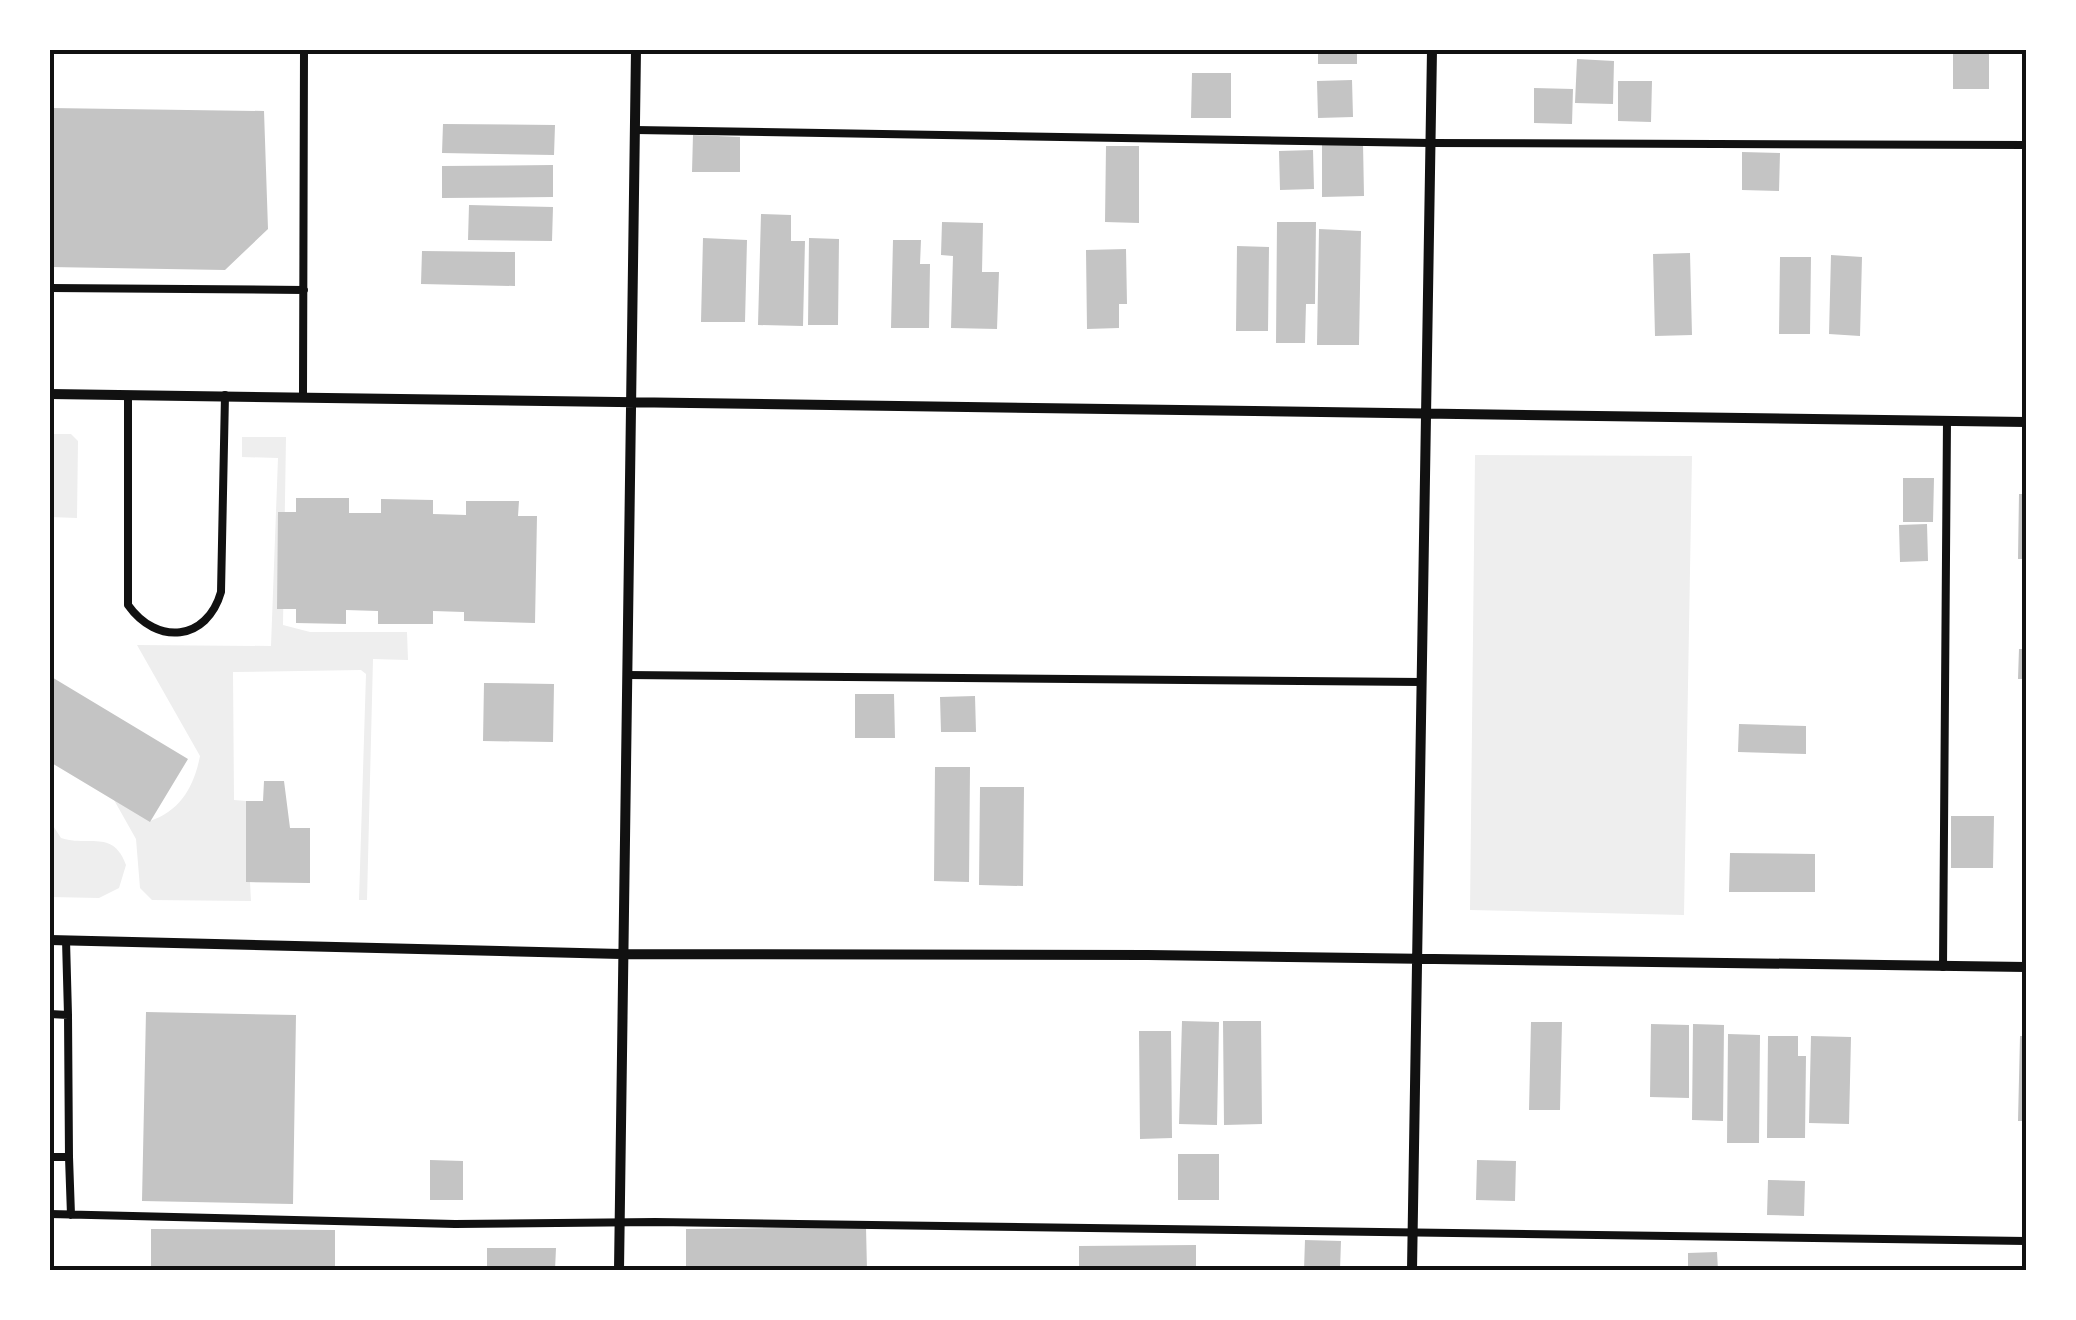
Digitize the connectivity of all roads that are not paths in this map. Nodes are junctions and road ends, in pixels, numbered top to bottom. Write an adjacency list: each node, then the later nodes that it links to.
1 (304, 50): 8 (lane)
2 (636, 50): 4 (street)
3 (1432, 50): 5 (street)
4 (635, 130): 5 (lane); 13 (street)
5 (1430, 143): 6 (lane); 14 (street)
6 (2026, 145)
7 (50, 288): 8 (lane)
8 (304, 290): 12 (lane)
9 (50, 394): 10 (street)
10 (128, 395): 11 (street); 11 (lane)
11 (225, 395): 12 (street)
12 (303, 396): 13 (street)
13 (630, 401): 14 (street); 17 (street)
14 (1425, 412): 15 (street); 18 (street)
15 (1947, 420): 16 (street); 23 (lane)
16 (2026, 422)
17 (626, 675): 18 (lane); 21 (street)
18 (1422, 682): 22 (street)
19 (50, 940): 20 (street)
20 (66, 940): 21 (street); 26 (lane)
21 (621, 954): 22 (street); 31 (street)
22 (1420, 958): 23 (street); 32 (street)
23 (1944, 967): 24 (street)
24 (2026, 967)
25 (50, 1014): 26 (lane)
26 (68, 1014): 28 (lane)
27 (50, 1157): 28 (lane)
28 (69, 1158): 30 (lane)
29 (50, 1214): 30 (lane)
30 (70, 1215): 31 (lane)
31 (619, 1224): 32 (lane); 34 (street)
32 (1413, 1233): 33 (lane); 35 (street)
33 (2026, 1241)
34 (619, 1270)
35 (1412, 1270)

